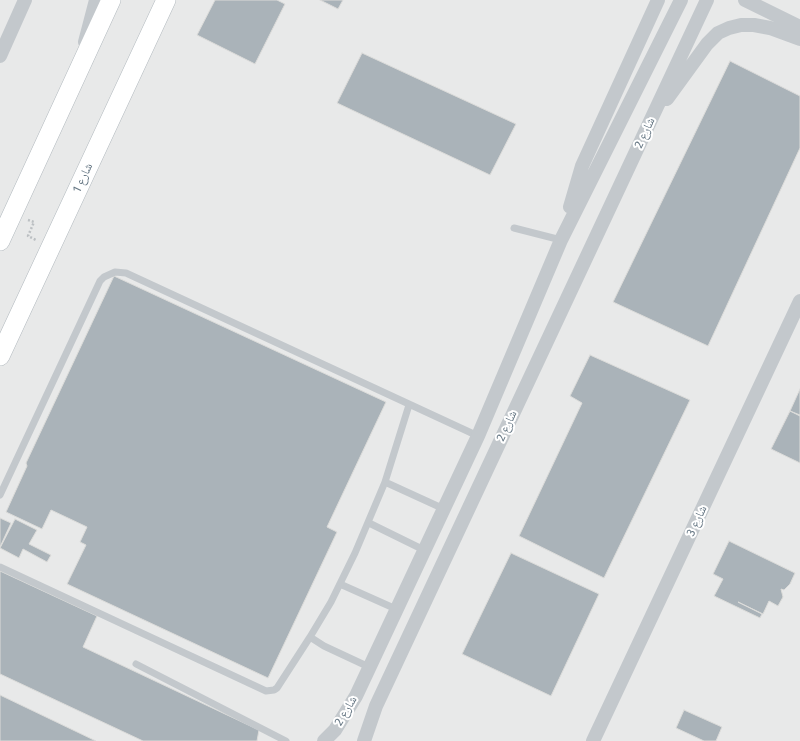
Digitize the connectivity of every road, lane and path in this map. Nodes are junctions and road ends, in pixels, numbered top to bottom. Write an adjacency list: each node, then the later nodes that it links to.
1 (26, 0): 11 (street)
2 (96, 0): 12 (street)
3 (111, 0): 12 (street)
4 (166, 0): 18 (street, شارع 1)
5 (658, 0): 16 (street, شارع 2)
6 (681, 0): 16 (street, شارع 2)
7 (707, 0): 13 (street, شارع 2)
8 (745, 0): 9 (street)
9 (800, 27)
10 (800, 39): 13 (street, شارع 2)
11 (0, 56)
12 (76, 76): 14 (street)
13 (654, 113): 36 (street, شارع 2)
14 (13, 213): 17 (street); 18 (path)
15 (514, 228): 16 (lane)
16 (561, 240): 22 (street, شارع 2)
17 (0, 242)
18 (51, 247): 20 (street, شارع 1)
19 (800, 301): 37 (street, شارع 3)
20 (0, 356)
21 (409, 405): 22 (lane); 23 (lane); 24 (lane)
22 (478, 436): 25 (street, شارع 2)
23 (385, 482): 25 (lane); 26 (lane)
24 (0, 495)
25 (444, 509): 27 (street, شارع 2)
26 (369, 523): 27 (lane); 29 (lane)
27 (424, 550): 30 (street, شارع 2)
28 (0, 567): 31 (lane)
29 (340, 584): 30 (lane); 31 (lane)
30 (396, 610): 33 (street, شارع 2)
31 (310, 637): 33 (lane)
32 (136, 664): 34 (lane)
33 (369, 667): 35 (street, شارع 2)
34 (286, 741)
35 (324, 741)
36 (364, 741)
37 (593, 741)

